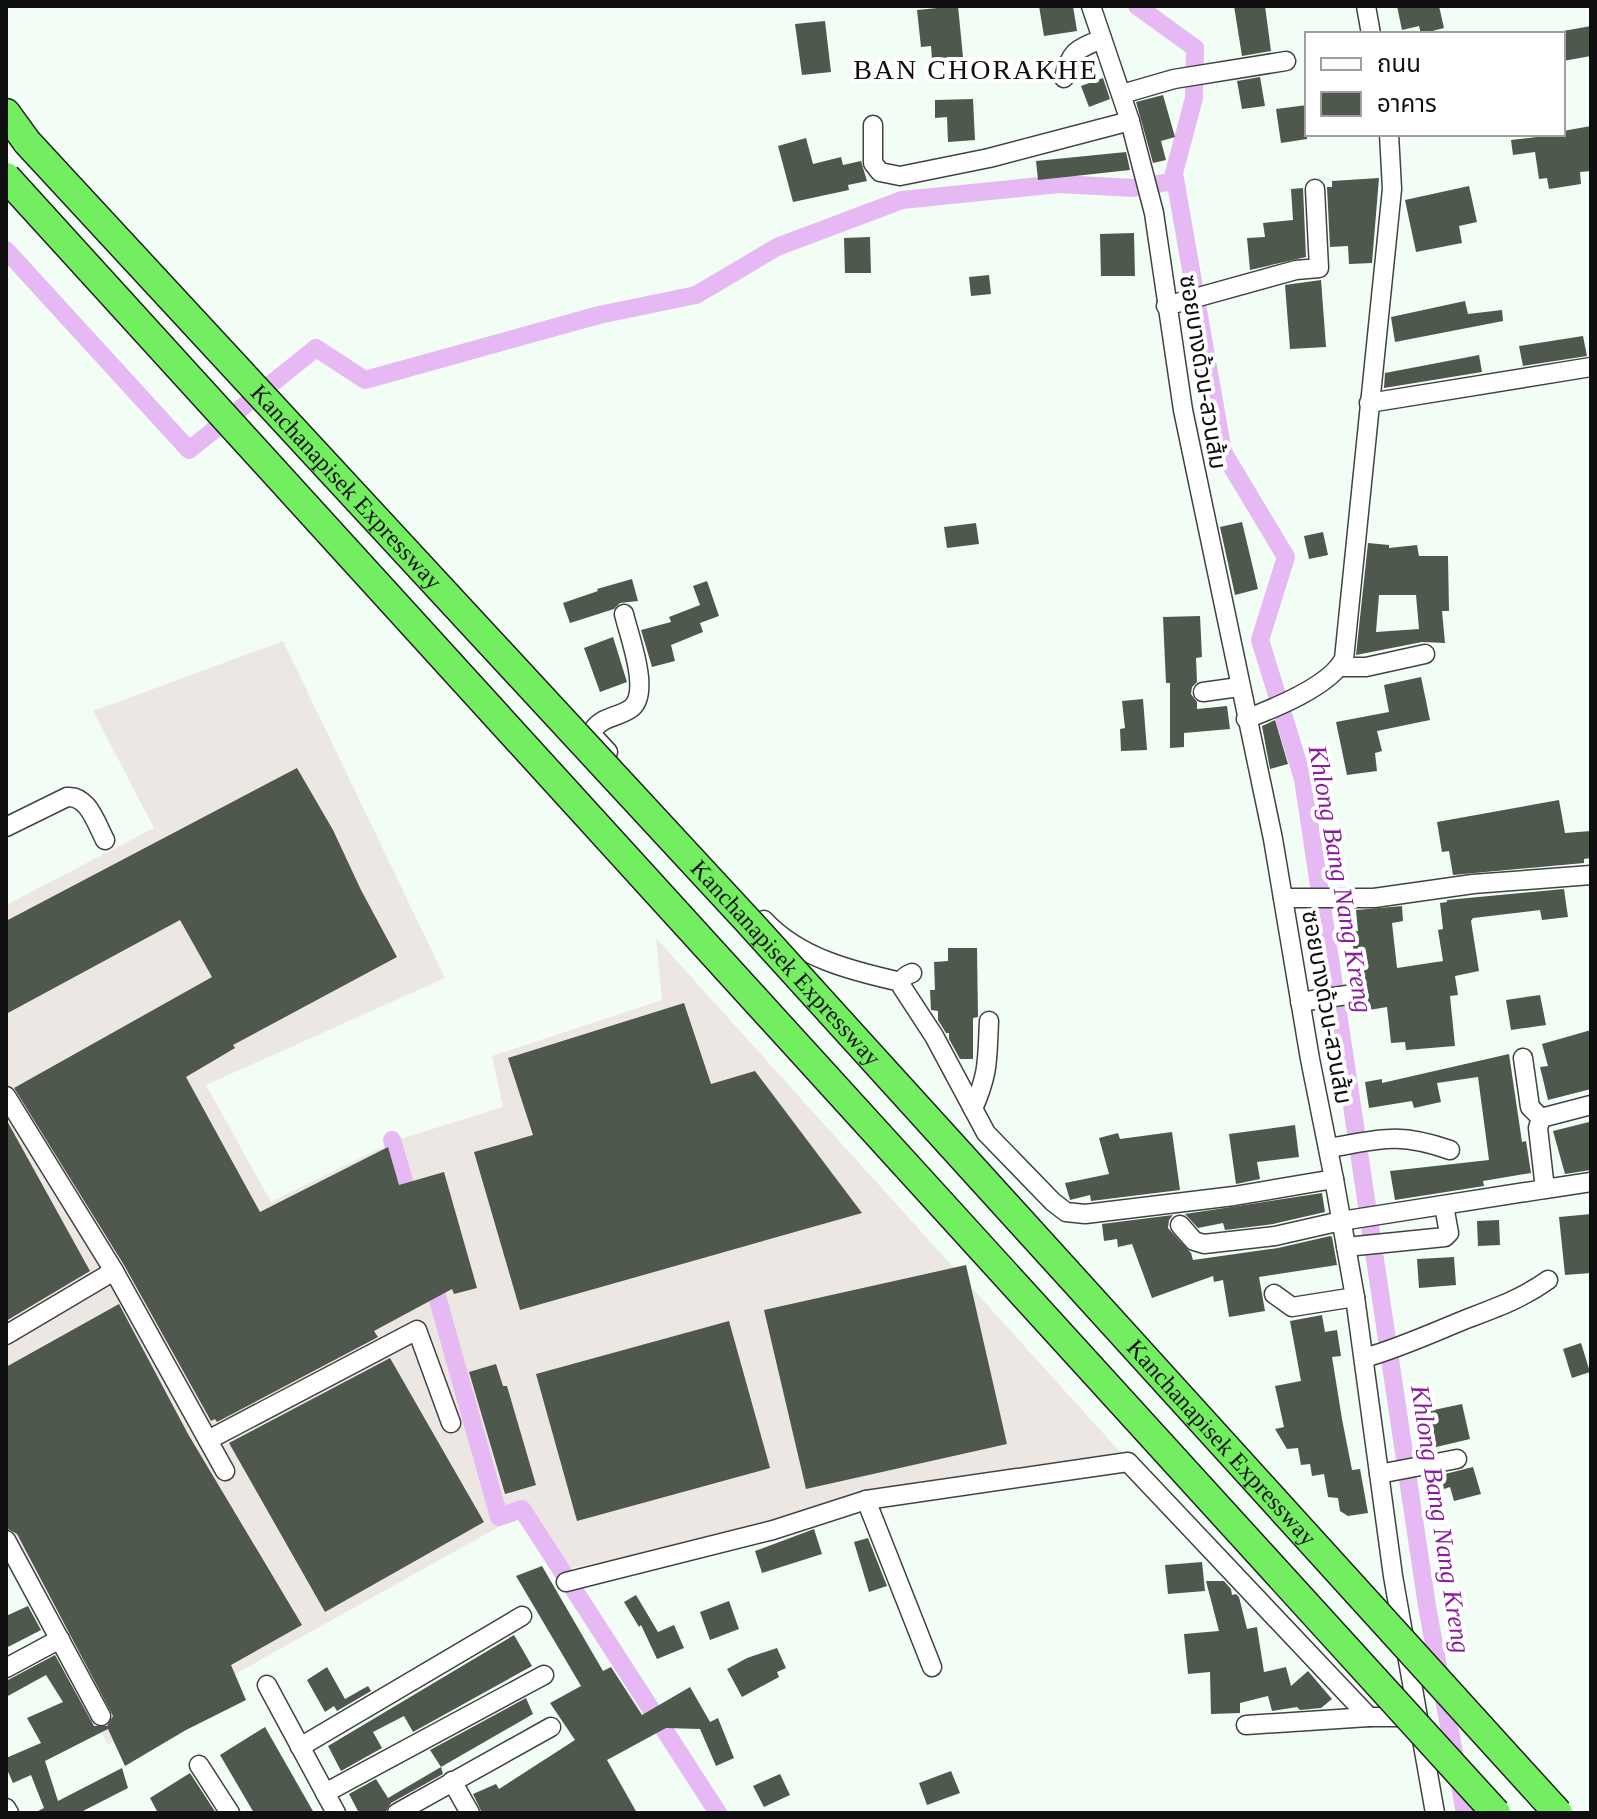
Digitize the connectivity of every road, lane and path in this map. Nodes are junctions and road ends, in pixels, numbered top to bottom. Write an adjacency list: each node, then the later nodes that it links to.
1 (1091, 6): 4 (street, ซอยบางด้วน-สวนส้ม)
2 (1366, 6): 3 (street)
3 (1371, 32)
4 (1102, 39): 6 (street); 7 (street, ซอยบางด้วน-สวนส้ม)
5 (1286, 61): 7 (street)
6 (1064, 78)
7 (1122, 94): 9 (street, ซอยบางด้วน-สวนส้ม)
8 (6, 116): 79 (highway, Kanchanapisek Expressway, bridge)
9 (1130, 121): 10 (street); 14 (street, ซอยบางด้วน-สวนส้ม)
10 (873, 125)
11 (1389, 137): 16 (street)
12 (6, 177): 78 (highway, Kanchanapisek Expressway, bridge)
13 (1315, 189): 14 (street)
14 (1174, 304): 20 (street, ซอยบางด้วน-สวนส้ม)
15 (1591, 367): 16 (street)
16 (1369, 403): 19 (street)
17 (624, 614): 33 (street)
18 (1425, 654): 19 (street)
19 (1340, 667): 22 (street)
20 (1239, 687): 21 (street); 22 (street, ซอยบางด้วน-สวนส้ม)
21 (1203, 692)
22 (1250, 718): 26 (street, ซอยบางด้วน-สวนส้ม)
23 (6, 827): 24 (street)
24 (105, 840)
25 (1591, 875): 26 (street)
26 (1283, 898): 28 (street, ซอยบางด้วน-สวนส้ม)
27 (1344, 996): 28 (street)
28 (1308, 1002): 35 (street, ซอยบางด้วน-สวนส้ม)
29 (989, 1021): 33 (street)
30 (1523, 1058): 34 (street)
31 (6, 1096): 44 (street)
32 (1591, 1105): 34 (street)
33 (973, 1109): 37 (street)
34 (1541, 1118): 39 (street)
35 (1344, 1145): 36 (street); 37 (street, ซอยบางด้วน-สวนส้ม)
36 (1450, 1150)
37 (1334, 1179): 41 (street, ซอยบางด้วน-สวนส้ม)
38 (1591, 1182): 39 (street)
39 (1545, 1189): 40 (street)
40 (1444, 1206): 41 (street); 43 (street)
41 (1341, 1221): 42 (street); 43 (street, ซอยบางด้วน-สวนส้ม)
42 (1180, 1225)
43 (1353, 1247): 47 (street, ซอยบางด้วน-สวนส้ม)
44 (114, 1271): 48 (street); 51 (street)
45 (1548, 1280): 49 (street)
46 (1274, 1294): 47 (street)
47 (1355, 1297): 49 (street, ซอยบางด้วน-สวนส้ม)
48 (6, 1335)
49 (1369, 1357): 54 (street, ซอยบางด้วน-สวนส้ม)
50 (451, 1423): 51 (street)
51 (208, 1440): 53 (street)
52 (1457, 1459): 54 (street)
53 (225, 1471)
54 (1385, 1474): 66 (street, ซอยบางด้วน-สวนส้ม)
55 (866, 1500): 57 (street); 60 (street); 65 (street)
56 (6, 1540): 59 (street)
57 (566, 1582)
58 (522, 1616): 69 (street)
59 (60, 1639): 61 (street); 64 (street)
60 (932, 1667)
61 (6, 1668)
62 (544, 1675): 72 (street)
63 (267, 1685): 69 (street)
64 (101, 1716)
65 (1369, 1717): 66 (street); 67 (street)
66 (1417, 1717): 77 (street, ซอยบางด้วน-สวนส้ม)
67 (1246, 1725)
68 (551, 1727): 71 (street)
69 (300, 1747): 72 (street)
70 (199, 1765): 73 (street)
71 (452, 1781): 75 (street); 76 (street)
72 (325, 1793): 74 (street)
73 (230, 1813)
74 (336, 1813)
75 (397, 1813)
76 (470, 1813)
77 (1435, 1813)
78 (1496, 1813)
79 (1558, 1813)

